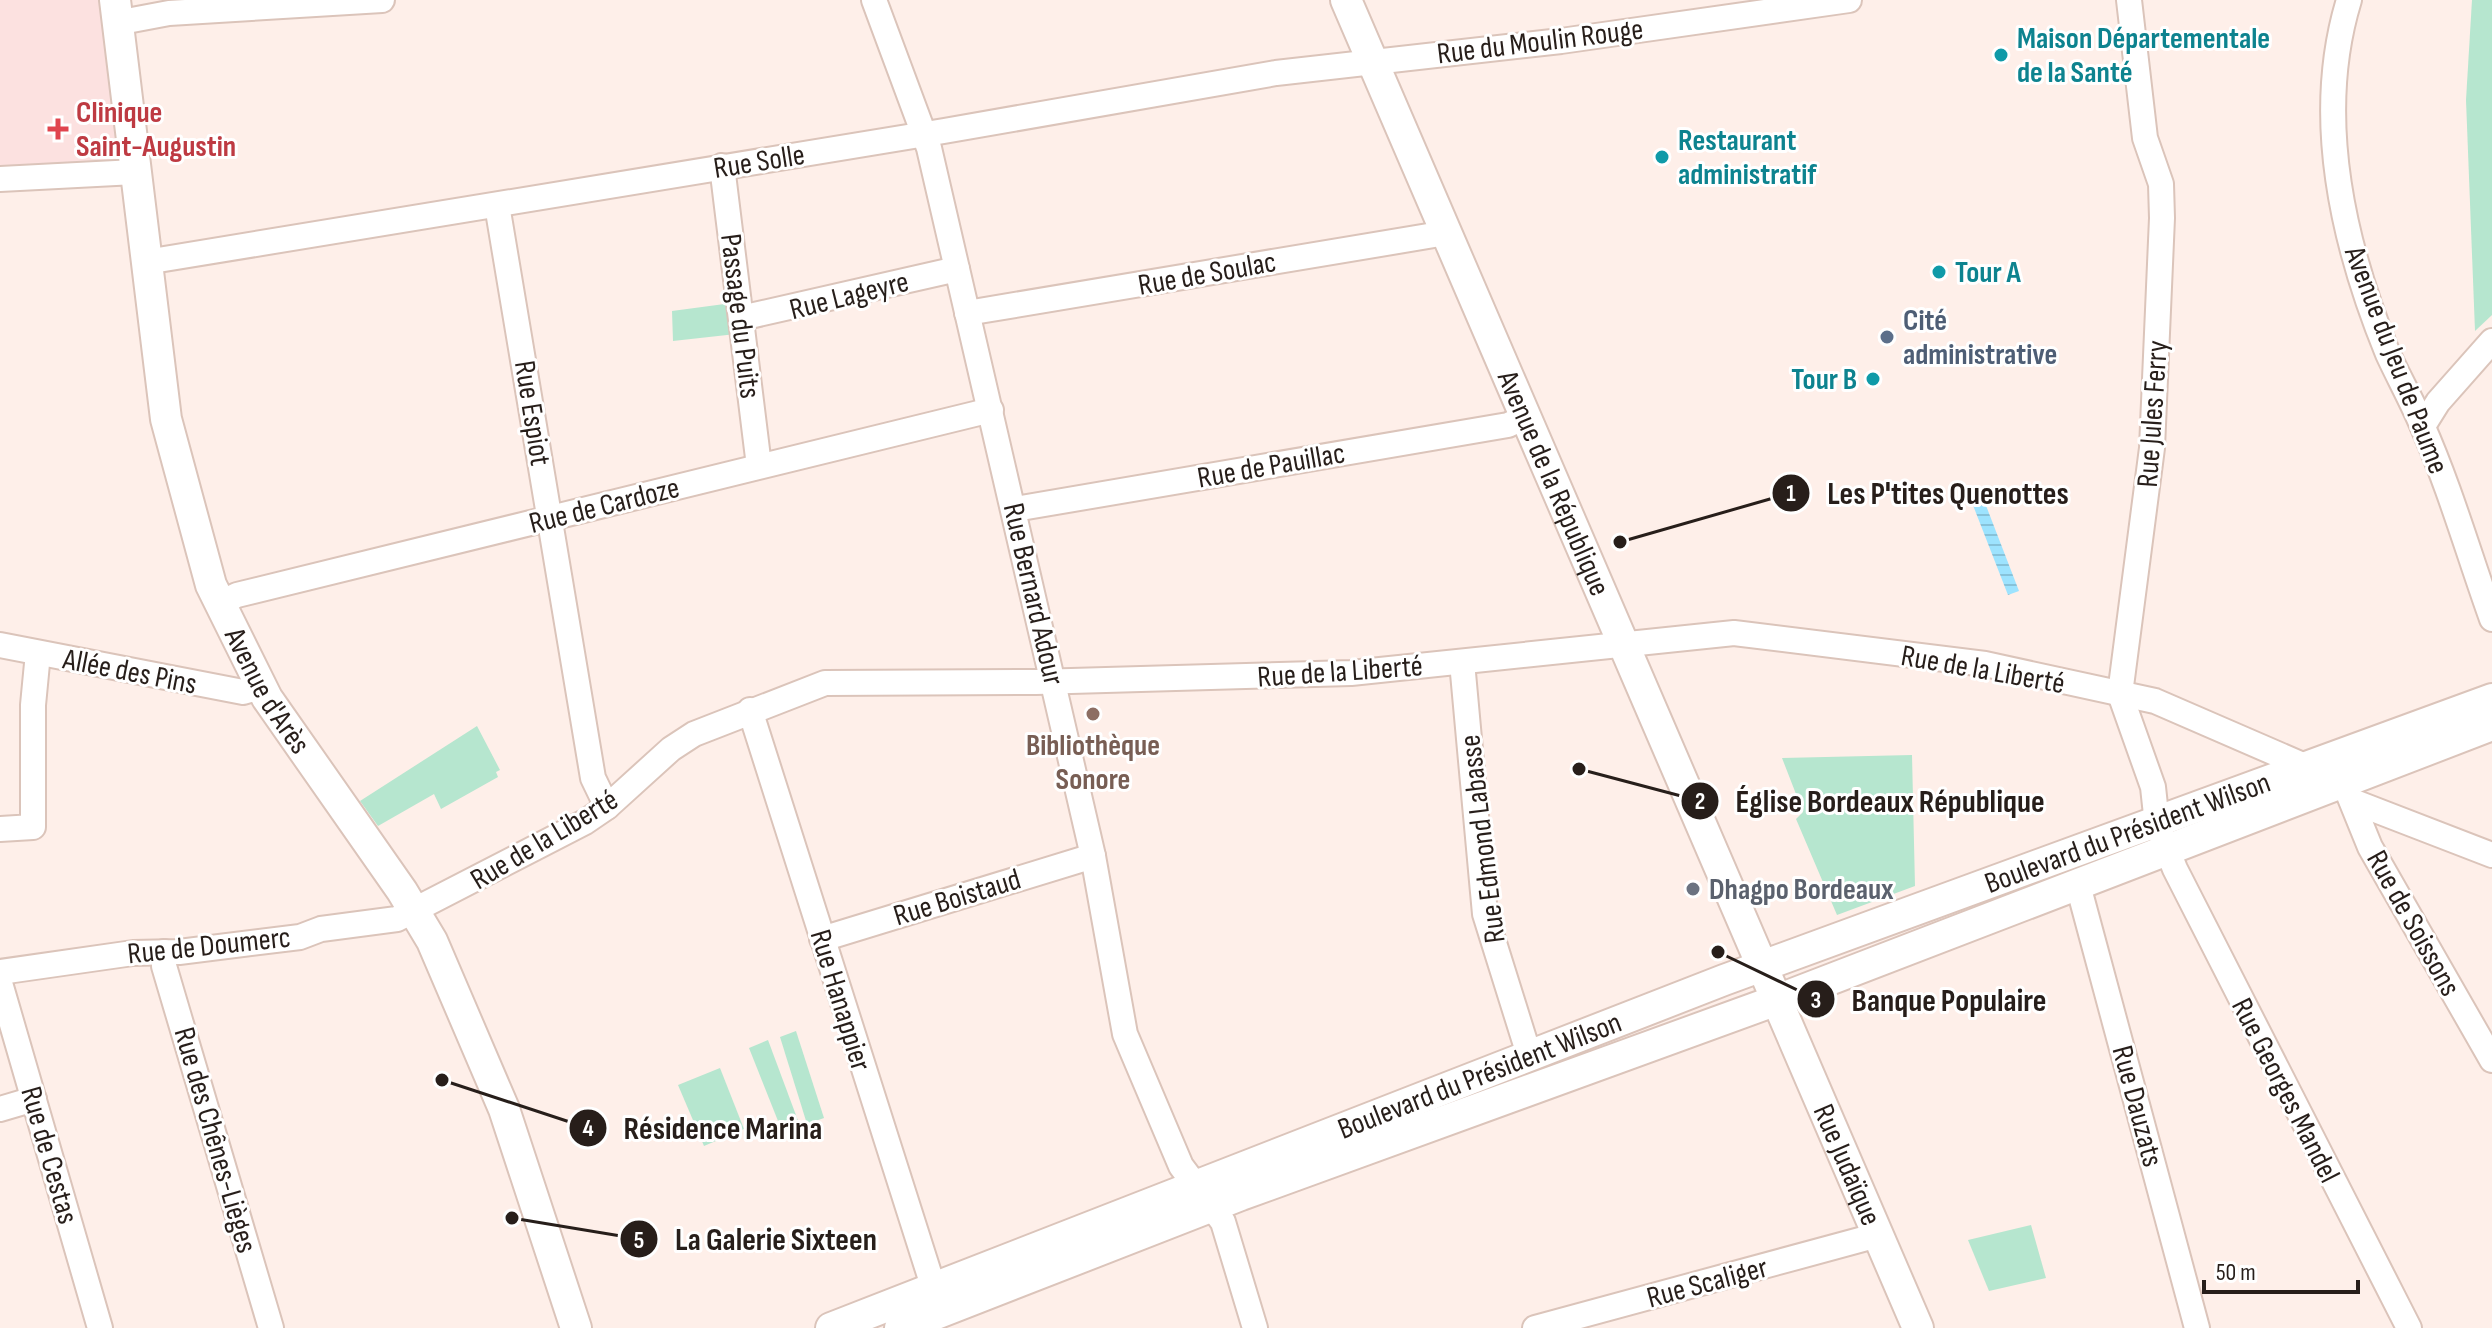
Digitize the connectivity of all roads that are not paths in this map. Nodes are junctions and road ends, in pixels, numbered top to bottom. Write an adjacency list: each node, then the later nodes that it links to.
1 (382, 0): 7 (street)
2 (874, 0): 9 (street, Rue Bernard Adour)
3 (1346, 0): 8 (main road, Avenue de la République)
4 (1849, 0): 8 (street, Rue du Moulin Rouge)
5 (2129, 0): 34 (street, Rue Jules Ferry)
6 (2349, 0): 22 (street, Avenue du Jeu de Paume)
7 (116, 12): 11 (main road, Avenue d'Arès)
8 (1372, 60): 9 (street, Rue Solle); 14 (main road, Avenue de la République)
9 (926, 134): 10 (street, Rue Solle); 16 (street, Rue Bernard Adour)
10 (722, 166): 13 (street, Rue Solle); 18 (street, Passage du Puits)
11 (135, 172): 12 (street); 15 (main road, Avenue d'Arès)
12 (0, 179)
13 (497, 205): 15 (street, Rue Solle); 25 (street, Rue Espiot)
14 (1446, 233): 17 (street, Rue de Soulac); 21 (main road, Avenue de la République)
15 (146, 262): 26 (main road, Avenue d'Arès)
16 (957, 269): 17 (street, Rue Bernard Adour); 18 (street, Rue Lageyre)
17 (967, 313): 20 (street, Rue Bernard Adour)
18 (741, 318): 23 (street, Passage du Puits)
19 (2492, 341): 22 (street)
20 (991, 410): 23 (street, Rue de Cardoze); 24 (street, Rue Bernard Adour)
21 (1525, 417): 24 (street, Rue de Pauillac); 29 (main road, Avenue de la République)
22 (2423, 426): 27 (street, Avenue du Jeu de Paume)
23 (759, 466): 25 (street, Rue de Cardoze)
24 (1015, 509): 32 (street, Rue Bernard Adour)
25 (550, 520): 26 (street, Rue de Cardoze); 40 (street, Rue Espiot)
26 (219, 604): 33 (main road, Avenue d'Arès)
27 (2492, 619)
28 (0, 645): 30 (street, Allée des Pins)
29 (1623, 645): 31 (street, Rue de la Liberté); 34 (street, Rue de la Liberté); 49 (main road, Avenue de la République)
30 (38, 653): 33 (street, Allée des Pins); 41 (street)
31 (1462, 662): 32 (street, Rue de la Liberté); 53 (street, Rue Edmond Labasse)
32 (1053, 680): 36 (street, Rue de la Liberté); 44 (street, Rue Bernard Adour)
33 (260, 687): 46 (main road, Avenue d'Arès)
34 (2120, 694): 38 (street, Rue de la Liberté); 42 (street, Rue Jules Ferry)
35 (2492, 699): 38 (main road, Boulevard du Président Wilson)
36 (750, 710): 40 (street, Rue de la Liberté); 47 (street, Rue Hanappier)
37 (2492, 725): 39 (main road, Boulevard du Président Wilson)
38 (2305, 768): 39 (street, Rue de la Liberté); 42 (main road, Boulevard du Président Wilson)
39 (2348, 792): 42 (main road, Boulevard du Président Wilson); 43 (street, Rue de la Liberté); 54 (street, Rue de Soissons)
40 (607, 807): 46 (street, Rue de la Liberté)
41 (0, 829)
42 (2162, 838): 45 (main road, Boulevard du Président Wilson); 49 (main road, Boulevard du Président Wilson); 70 (street, Rue Georges Mandel)
43 (2492, 855)
44 (1093, 856): 47 (street, Rue Boistaud); 57 (street, Rue Bernard Adour)
45 (2078, 885): 52 (main road, Boulevard du Président Wilson); 69 (street, Rue Dauzats)
46 (416, 911): 48 (street, Rue de Doumerc); 63 (main road, Avenue d'Arès)
47 (822, 939): 59 (street, Rue Hanappier)
48 (164, 952): 50 (street, Rue de Doumerc); 62 (street, Rue des Chênes-Lièges)
49 (1763, 966): 52 (main road); 53 (main road, Boulevard du Président Wilson)
50 (0, 972)
51 (0, 983): 55 (street, Rue de Cestas)
52 (1777, 1000): 57 (main road, Boulevard du Président Wilson); 58 (main road, Rue Judaïque)
53 (1530, 1058): 57 (main road, Boulevard du Président Wilson)
54 (2492, 1060)
55 (34, 1099): 56 (street); 61 (street, Rue de Cestas)
56 (0, 1109)
57 (1203, 1196): 59 (main road, Boulevard du Président Wilson); 65 (main road, Boulevard du Président Wilson); 66 (street, Rue Bernard Adour)
58 (1878, 1235): 67 (street, Rue Scaliger); 68 (main road, Rue Judaïque)
59 (934, 1289): 60 (main road, Boulevard du Président Wilson)
60 (851, 1323): 64 (main road, Boulevard du Président Wilson)
61 (100, 1328)
62 (271, 1328)
63 (576, 1328)
64 (831, 1328)
65 (900, 1328)
66 (1255, 1328)
67 (1535, 1328)
68 (1918, 1328)
69 (2197, 1328)
70 (2409, 1328)

